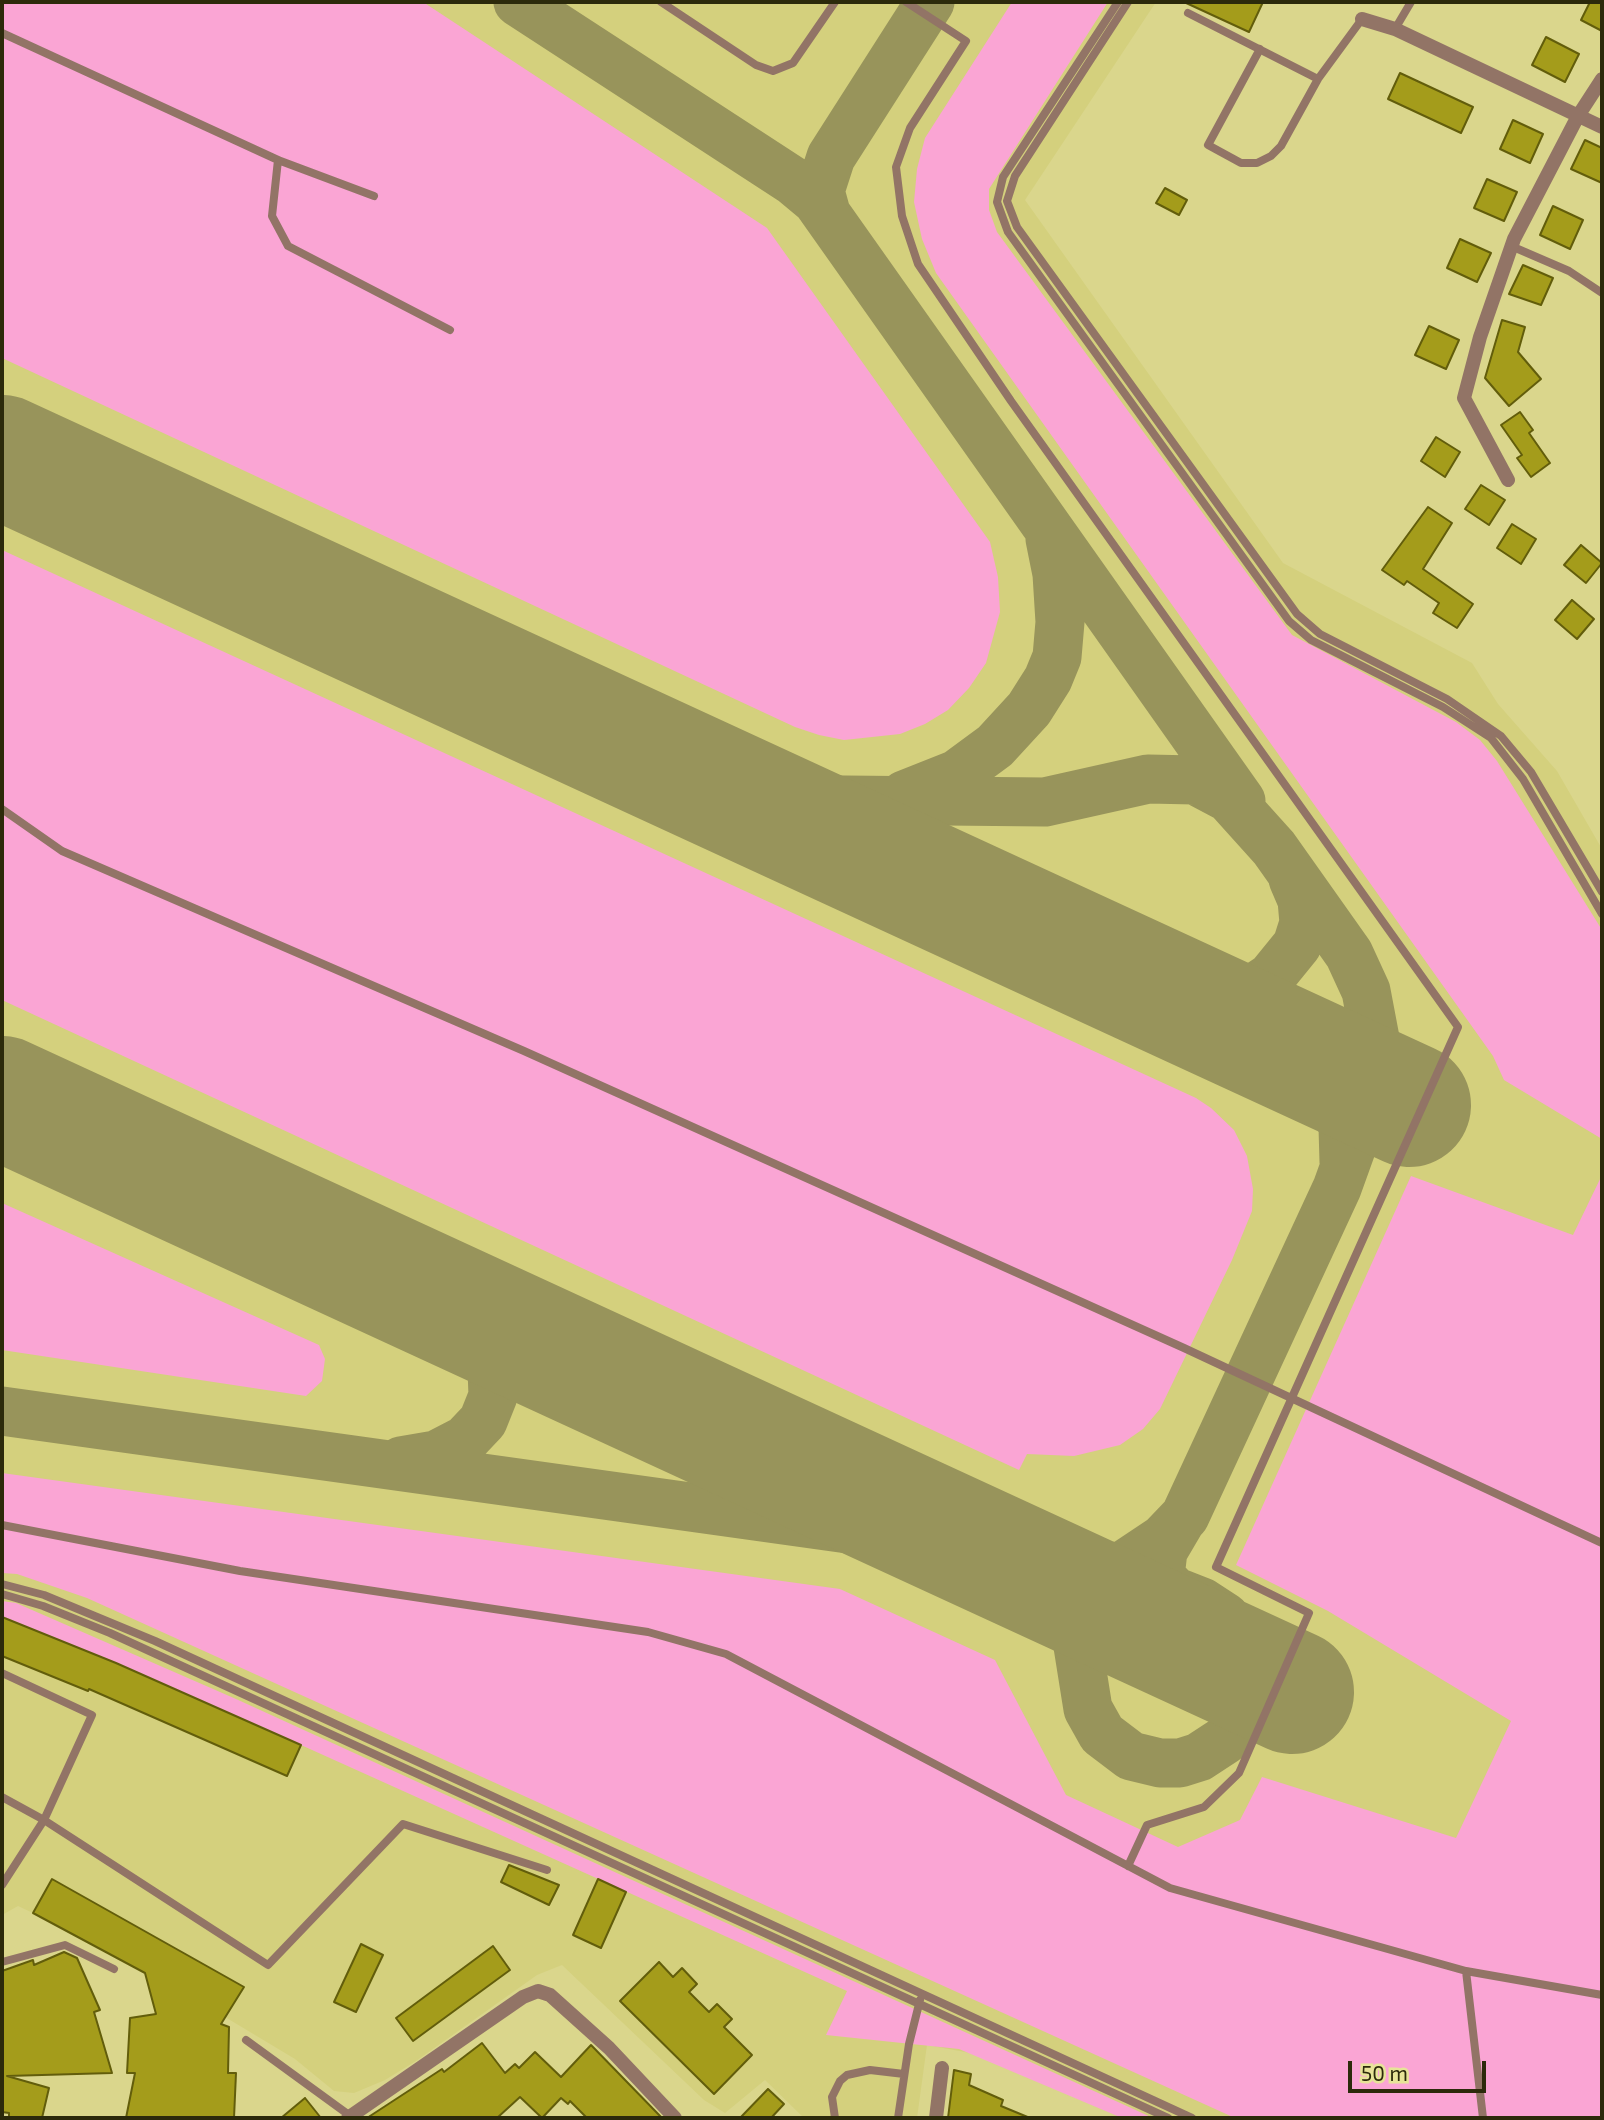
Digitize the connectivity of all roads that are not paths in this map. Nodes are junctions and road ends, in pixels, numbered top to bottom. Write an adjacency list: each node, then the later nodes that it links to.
1 (661, 2): 2 (lane)
2 (835, 2)
3 (906, 2): 25 (lane)
4 (1118, 2): 24 (lane)
5 (1128, 2): 23 (lane)
6 (1411, 2): 9 (lane)
7 (1188, 13): 11 (lane)
8 (1362, 19): 9 (street); 12 (lane)
9 (1395, 29): 14 (street)
10 (2, 33): 16 (lane)
11 (1260, 49): 12 (lane); 12 (lane)
12 (1318, 79)
13 (1602, 79): 14 (street)
14 (1578, 116): 15 (street); 18 (street)
15 (1602, 127)
16 (278, 160): 17 (lane); 20 (lane)
17 (374, 196)
18 (1511, 246): 19 (lane); 21 (street)
19 (1602, 293)
20 (450, 330)
21 (1508, 480)
22 (2, 809): 25 (lane)
23 (1602, 892)
24 (1602, 914)
25 (1291, 1401): 27 (lane); 33 (lane)
26 (2, 1525): 33 (lane)
27 (1602, 1543)
28 (2, 1584): 39 (lane)
29 (2, 1594): 41 (lane)
30 (2, 1673): 32 (lane)
31 (2, 1797): 32 (lane)
32 (44, 1820): 34 (lane); 35 (lane)
33 (1128, 1866): 38 (lane)
34 (547, 1870)
35 (2, 1885)
36 (2, 1962): 37 (lane)
37 (114, 1969)
38 (1466, 1971): 40 (lane); 52 (lane)
39 (923, 1994): 41 (lane); 51 (lane)
40 (1602, 1995)
41 (918, 2004): 44 (lane); 50 (lane)
42 (246, 2040): 45 (lane)
43 (942, 2068): 49 (street)
44 (904, 2074): 47 (lane); 48 (lane)
45 (348, 2117): 46 (street)
46 (676, 2118)
47 (835, 2118)
48 (898, 2118)
49 (936, 2118)
50 (1168, 2118)
51 (1192, 2118)
52 (1483, 2118)

